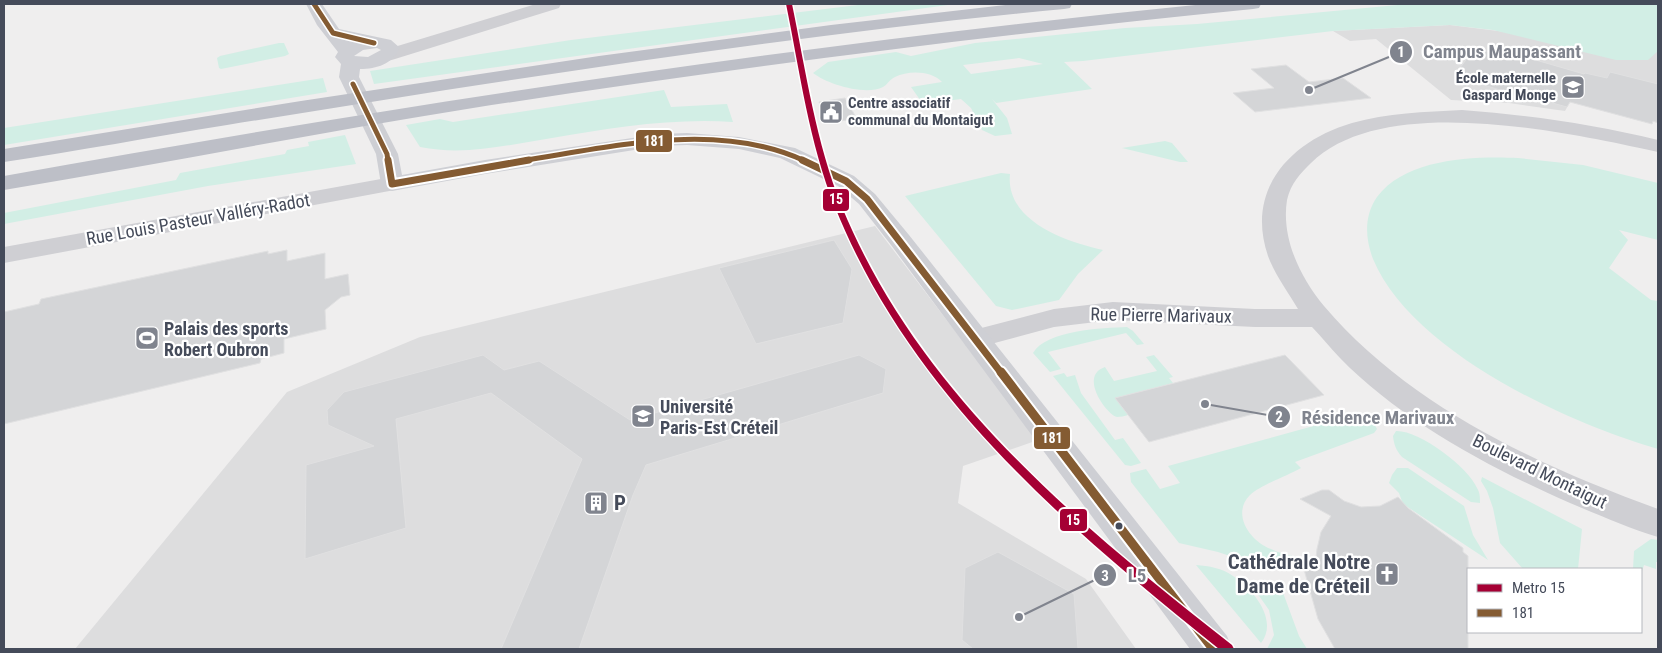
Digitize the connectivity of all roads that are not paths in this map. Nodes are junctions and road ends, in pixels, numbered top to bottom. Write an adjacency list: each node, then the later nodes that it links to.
1 (314, 4): 5 (street)
2 (554, 4): 6 (street)
3 (1064, 4): 10 (highway)
4 (1253, 4): 11 (highway)
5 (333, 33): 6 (street); 7 (street)
6 (381, 51): 7 (street); 8 (street)
7 (348, 58): 8 (street)
8 (353, 84): 12 (street)
9 (1658, 146): 14 (street, Boulevard Montaigut)
10 (4, 156)
11 (4, 183)
12 (392, 184): 13 (street, Rue Louis Pasteur Valléry-Radot); 15 (street)
13 (4, 256)
14 (1318, 318): 15 (street, Rue Pierre Marivaux); 16 (street, Boulevard Montaigut)
15 (976, 339): 17 (street)
16 (1658, 523)
17 (1213, 649)

